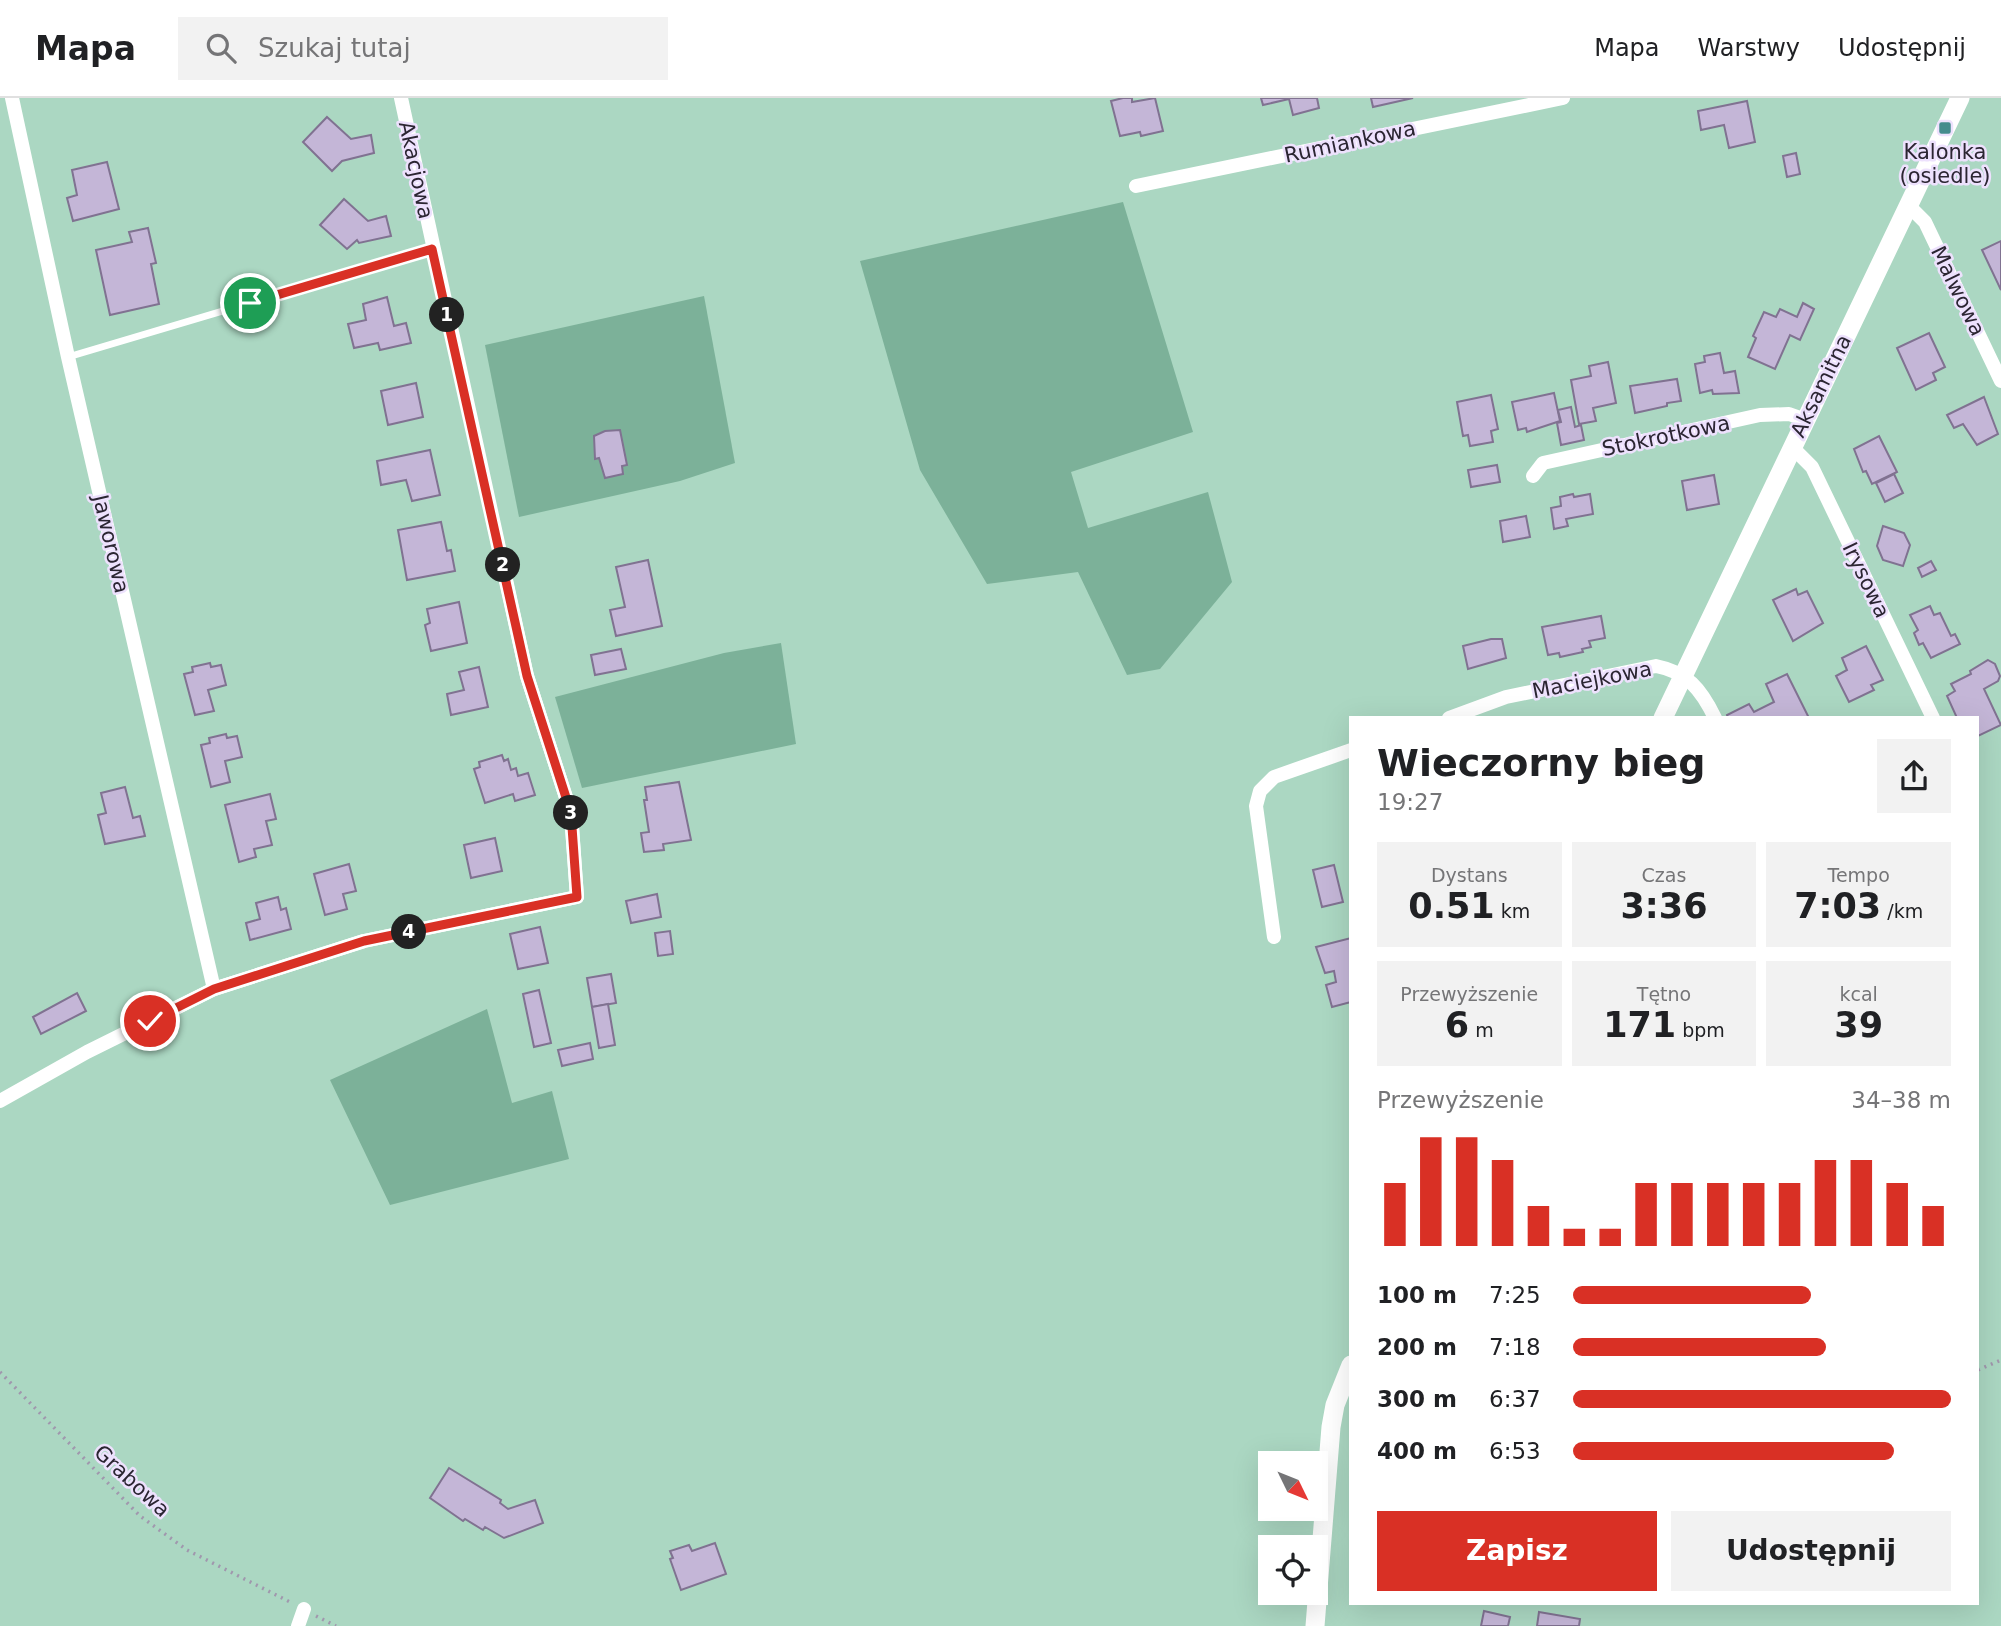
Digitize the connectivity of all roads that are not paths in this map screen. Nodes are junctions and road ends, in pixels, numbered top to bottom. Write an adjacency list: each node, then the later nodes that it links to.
1 (12, 98): 8 (street, Jaworowa)
2 (401, 98): 7 (street, Akacjowa)
3 (1563, 98): 5 (street, Rumiankowa)
4 (1960, 98): 6 (street, Aksamitna)
5 (1136, 186)
6 (1908, 205): 9 (street, Malwowa); 10 (street, Aksamitna)
7 (432, 249): 8 (lane); 20 (street, Akacjowa)
8 (68, 357): 20 (street, Jaworowa)
9 (2001, 381)
10 (1805, 420): 11 (street, Aksamitna); 12 (street, Stokrotkowa)
11 (1792, 447): 13 (street, Aksamitna); 17 (street, Irysowa)
12 (1533, 476)
13 (1684, 675): 14 (street, Maciejkowa); 15 (street, Aksamitna); 16 (street, Maciejkowa)
14 (1454, 716)
15 (1664, 716)
16 (1714, 716)
17 (1932, 716)
18 (1349, 751): 19 (street)
19 (1274, 937)
20 (214, 989): 21 (street)
21 (0, 1101)
22 (1349, 1369): 25 (street)
23 (304, 1609): 24 (street)
24 (298, 1626)
25 (1315, 1626)

